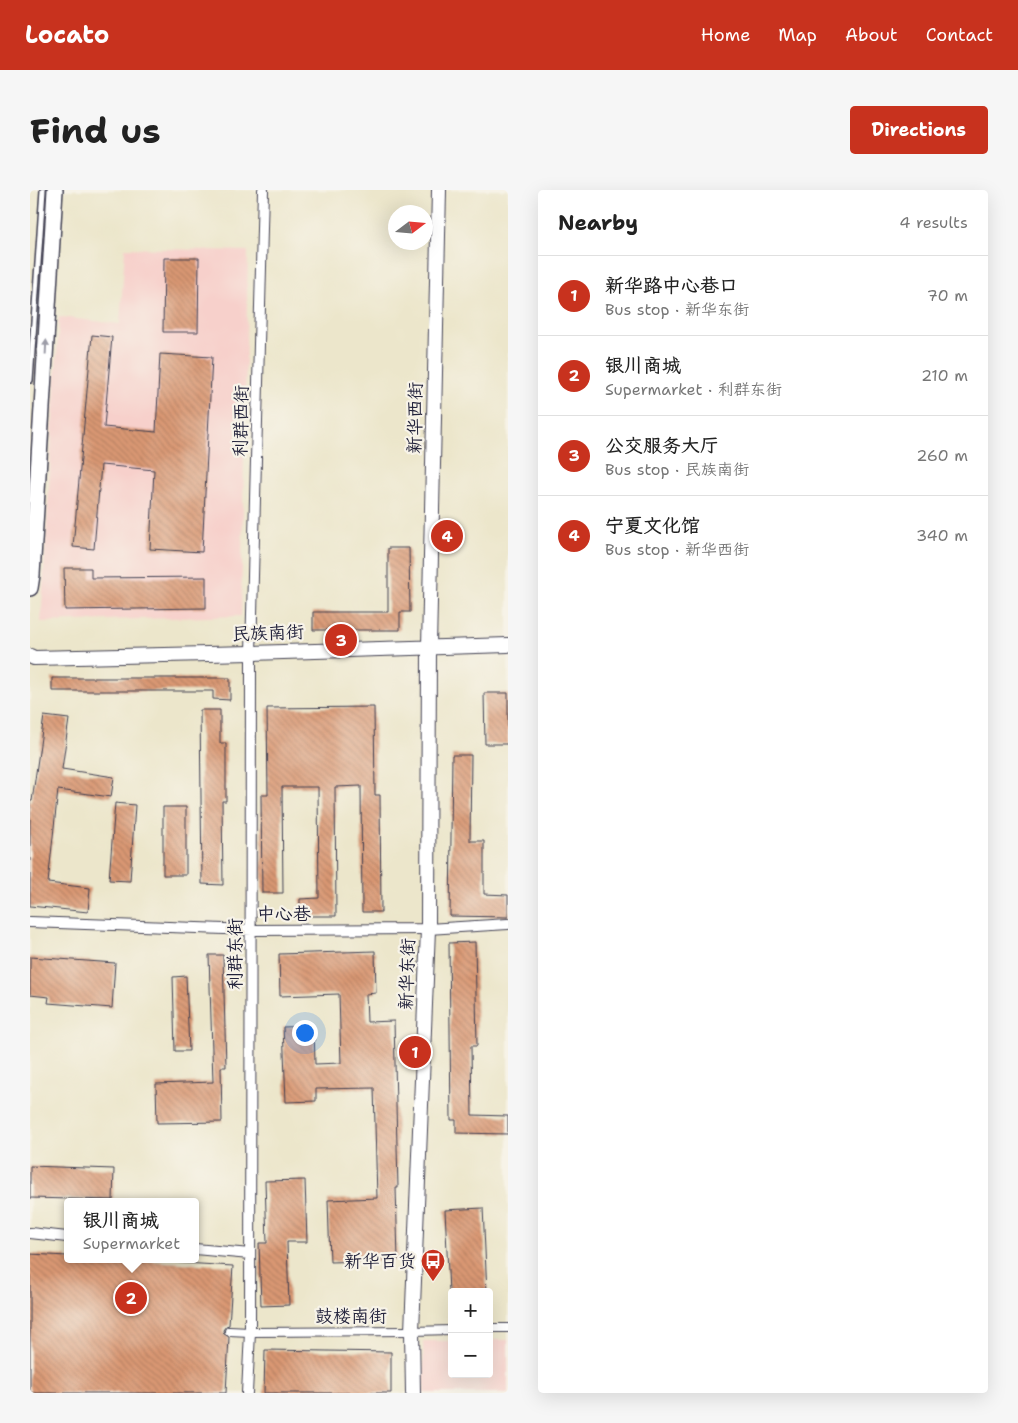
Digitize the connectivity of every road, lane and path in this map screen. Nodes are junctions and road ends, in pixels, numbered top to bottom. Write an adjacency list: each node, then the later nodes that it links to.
1 (44, 190): 5 (lane)
2 (55, 190): 6 (main road, one-way to 2)
3 (263, 190): 9 (street, 利群西街)
4 (438, 190): 8 (street, 新华西街)
5 (30, 380)
6 (30, 588)
7 (508, 645): 8 (street, 民族南街)
8 (429, 647): 9 (street, 民族南街); 14 (street, 新华东街)
9 (251, 653): 10 (street, 民族南街); 13 (street, 利群东街)
10 (30, 656)
11 (30, 922): 13 (street, 中心巷)
12 (508, 924): 14 (street, 中心巷)
13 (252, 930): 14 (street, 中心巷); 18 (street, 利群东街)
14 (428, 930): 23 (street, 新华东街)
15 (30, 1233): 16 (street)
16 (64, 1237)
17 (199, 1249): 18 (street)
18 (250, 1254): 24 (street, 利群东街)
19 (493, 1328): 20 (street)
20 (508, 1328)
21 (448, 1330): 23 (street, 鼓楼南街)
22 (229, 1331): 24 (street, 鼓楼南街)
23 (412, 1331): 24 (street, 鼓楼南街); 26 (street, 新华东街)
24 (250, 1332): 25 (street, 利群东街)
25 (247, 1393)
26 (413, 1393)

